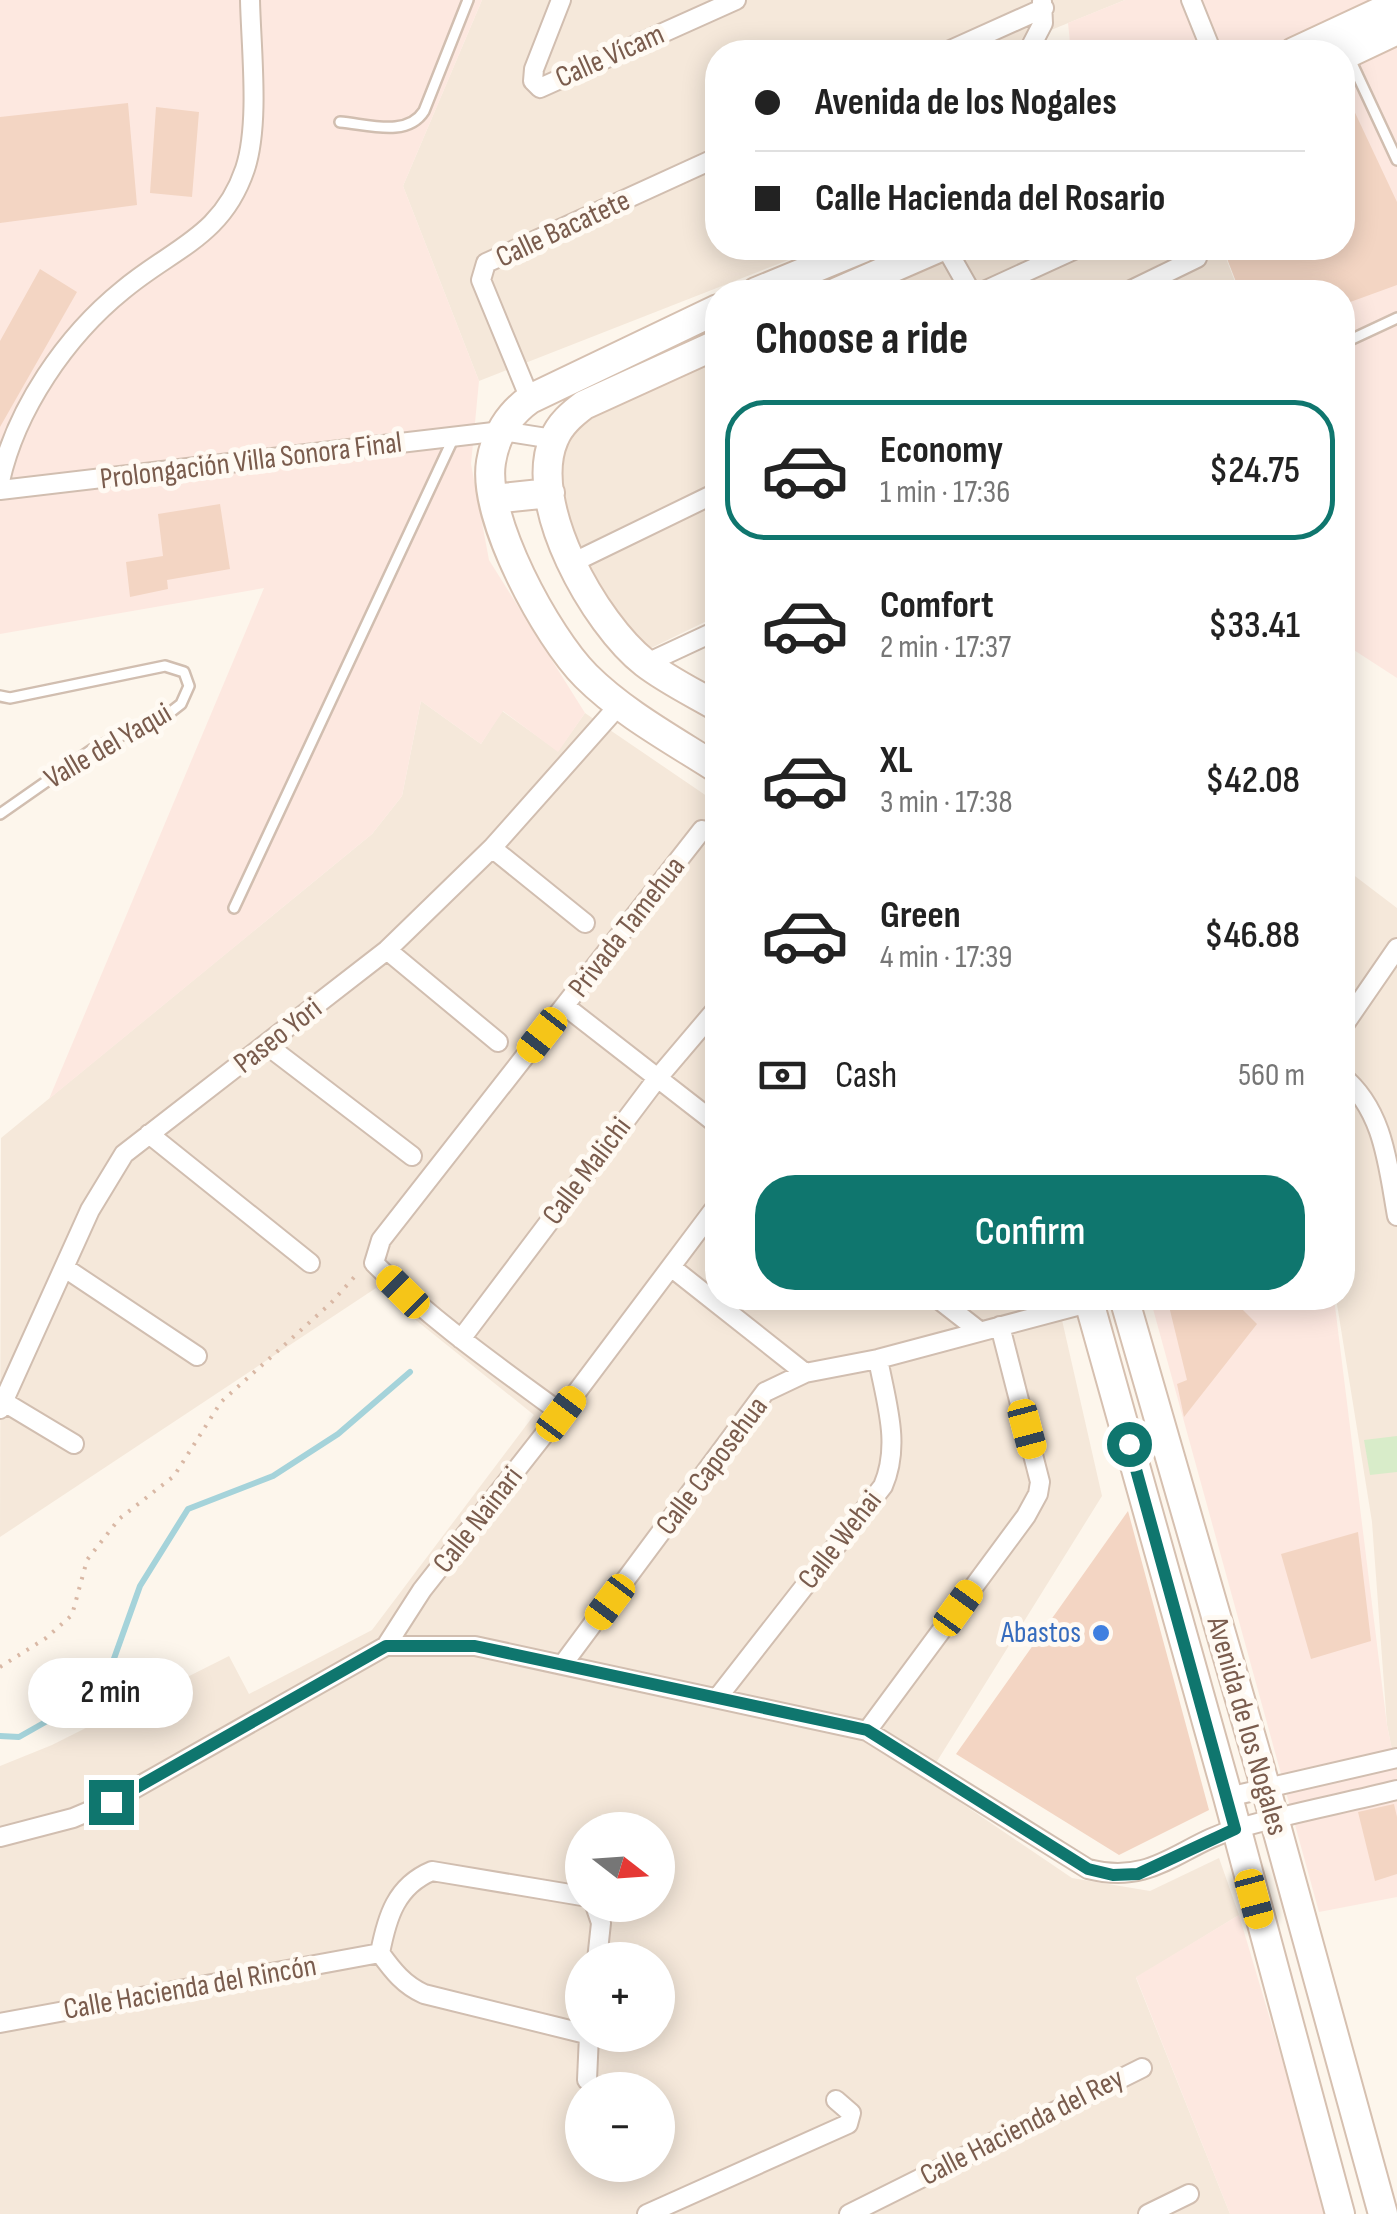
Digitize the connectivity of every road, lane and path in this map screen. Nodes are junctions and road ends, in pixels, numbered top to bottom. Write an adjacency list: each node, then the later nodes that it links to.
1 (250, 0): 32 (street)
2 (468, 0): 13 (lane)
3 (560, 0): 4 (street, Calle Vícam)
4 (736, 0)
5 (1191, 0): 10 (street)
6 (1043, 4): 8 (street); 9 (street)
7 (1389, 11): 11 (main road)
8 (970, 40)
9 (1034, 40)
10 (1207, 40)
11 (1351, 40)
12 (1355, 74): 14 (lane)
13 (340, 122)
14 (1397, 160)
15 (705, 163): 28 (street, Calle Bacatete)
16 (834, 260): 20 (main road)
17 (910, 260): 21 (main road)
18 (1052, 260): 22 (street)
19 (1193, 260): 23 (street)
20 (785, 280)
21 (865, 280)
22 (1008, 280)
23 (1152, 280)
24 (705, 315): 28 (main road)
25 (1397, 318): 26 (lane)
26 (1355, 338)
27 (705, 350): 31 (main road)
28 (530, 398): 29 (main road)
29 (502, 431): 30 (street, Prolongación Villa Sonora Final); 31 (street, Prolongación Villa Sonora Final); 36 (main road)
30 (454, 436): 33 (street, Prolongación Villa Sonora Final); 47 (lane)
31 (553, 440): 34 (main road)
32 (0, 480)
33 (0, 490)
34 (550, 493): 36 (main road); 37 (main road)
35 (705, 498): 37 (street)
36 (493, 500): 42 (main road)
37 (572, 563): 39 (main road)
38 (705, 636): 39 (street)
39 (645, 664): 41 (main road)
40 (0, 696): 44 (lane, Valle del Yaqui)
41 (705, 699)
42 (620, 704): 43 (main road); 46 (street, Paseo Yori)
43 (705, 760)
44 (0, 814)
45 (702, 830): 51 (street, Privada Tamehua)
46 (492, 848): 48 (street); 50 (street, Paseo Yori)
47 (234, 908)
48 (585, 922)
49 (1397, 948): 52 (street)
50 (387, 950): 54 (street); 55 (street, Paseo Yori)
51 (565, 1006): 56 (street); 64 (street, Privada Tamehua)
52 (1355, 1009)
53 (705, 1022): 56 (street, Calle Malichi)
54 (498, 1042)
55 (268, 1046): 59 (street, Paseo Yori); 60 (street)
56 (656, 1080): 58 (street); 75 (street, Calle Malichi)
57 (1355, 1090): 61 (street)
58 (705, 1116)
59 (149, 1134): 63 (street); 66 (street, Paseo Yori)
60 (412, 1156)
61 (1397, 1216)
62 (705, 1221): 65 (street, Calle Nainari)
63 (310, 1263)
64 (374, 1263): 75 (street); 84 (path)
65 (671, 1267): 67 (street); 80 (street, Calle Nainari)
66 (65, 1268): 76 (street); 79 (street, Paseo Yori)
67 (705, 1294)
68 (724, 1310): 78 (street)
69 (952, 1310): 74 (street)
70 (1056, 1310): 73 (street, Calle Caposehua)
71 (1098, 1310): 90 (main road, Avenida de los Nogales)
72 (1127, 1310): 88 (main road, Avenida de los Nogales)
73 (1000, 1326): 74 (street, Calle Caposehua); 86 (street)
74 (978, 1330): 77 (street, Calle Caposehua)
75 (461, 1339): 80 (street)
76 (197, 1356)
77 (878, 1359): 78 (street, Calle Caposehua); 85 (street, Calle Wehai)
78 (804, 1374): 83 (street, Calle Caposehua)
79 (2, 1406): 81 (street)
80 (561, 1414): 82 (street, Calle Nainari)
81 (74, 1444)
82 (386, 1646): 83 (street); 93 (street)
83 (564, 1664): 85 (street)
84 (0, 1668)
85 (718, 1697): 86 (street)
86 (867, 1730): 92 (street)
87 (1397, 1758): 88 (street)
88 (1266, 1789): 90 (street); 91 (main road, Avenida de los Nogales)
89 (1397, 1790): 91 (street)
90 (1228, 1797): 92 (main road, Avenida de los Nogales)
91 (1274, 1820): 92 (street); 105 (main road, Avenida de los Nogales)
92 (1235, 1829): 104 (main road, Avenida de los Nogales)
93 (0, 1837)
94 (565, 1893): 95 (street)
95 (380, 1953): 96 (street, Calle Hacienda del Rincón); 97 (street)
96 (0, 2024)
97 (565, 2029)
98 (1142, 2068): 102 (street, Calle Hacienda del Rey)
99 (836, 2100): 101 (street)
100 (1189, 2194): 103 (street)
101 (646, 2214)
102 (849, 2214)
103 (1148, 2214)
104 (1340, 2214)
105 (1383, 2214)

